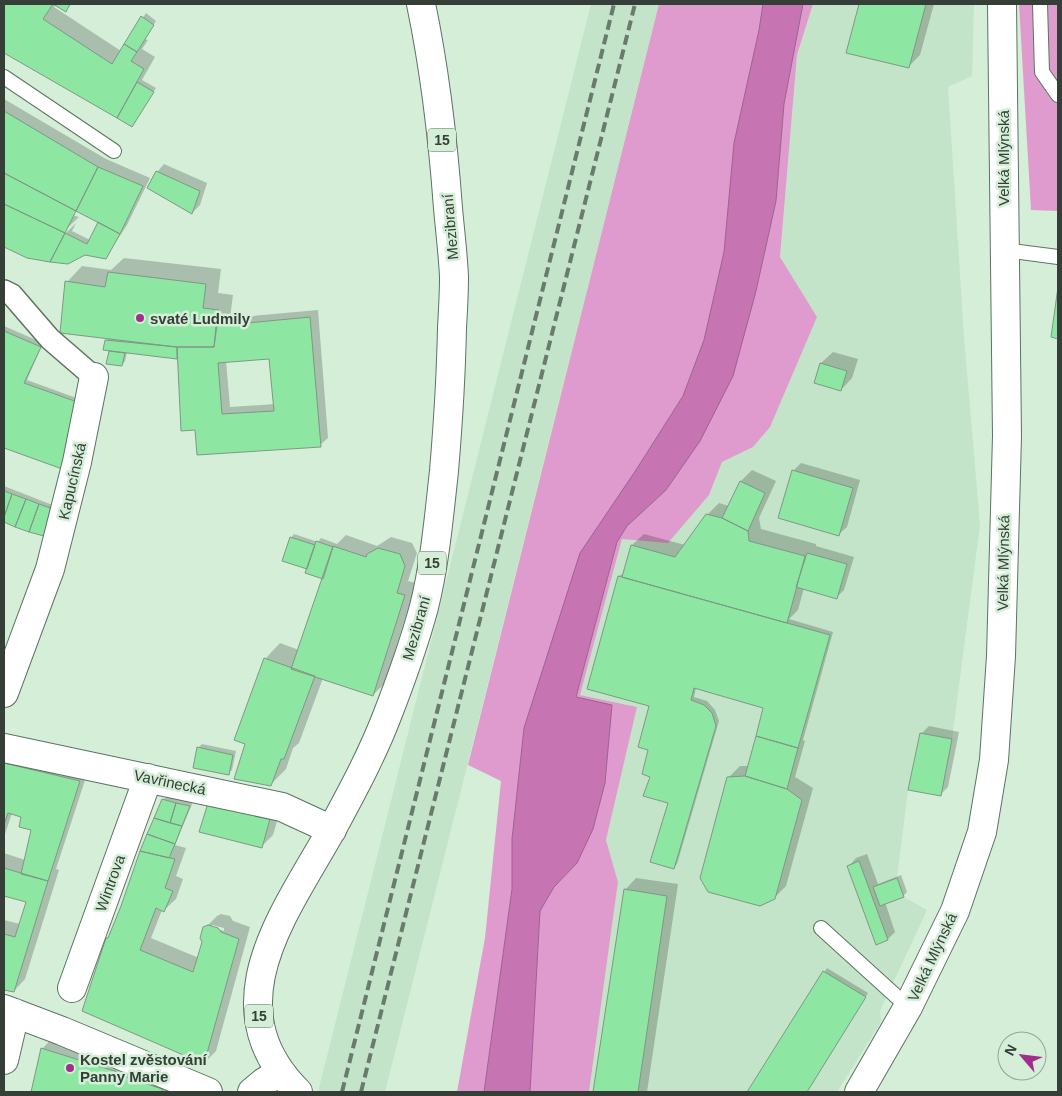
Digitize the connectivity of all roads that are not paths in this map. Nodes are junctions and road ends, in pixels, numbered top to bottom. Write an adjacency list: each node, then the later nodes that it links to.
1 (420, 4): 14 (street, Mezibraní / 15)
2 (1002, 4): 7 (street, Velká Mlýnská)
3 (1040, 4): 5 (lane)
4 (4, 77): 6 (lane)
5 (1058, 95)
6 (114, 151)
7 (1004, 250): 8 (lane); 17 (street, Velká Mlýnská)
8 (1058, 256)
9 (8, 293): 10 (street, Kapucínská)
10 (94, 377): 11 (street, Kapucínská)
11 (4, 693)
12 (4, 748): 13 (street, Vavřinecká)
13 (148, 778): 14 (street, Vavřinecká); 16 (street, Wintrova)
14 (332, 830): 20 (street, Mezibraní / 15)
15 (821, 928): 17 (lane)
16 (72, 988)
17 (908, 1007): 24 (street, Velká Mlýnská)
18 (9, 1011): 19 (street); 21 (street)
19 (4, 1060)
20 (280, 1072): 22 (street); 23 (street, Mezibraní / 15)
21 (208, 1092)
22 (252, 1092)
23 (298, 1092)
24 (860, 1092)

